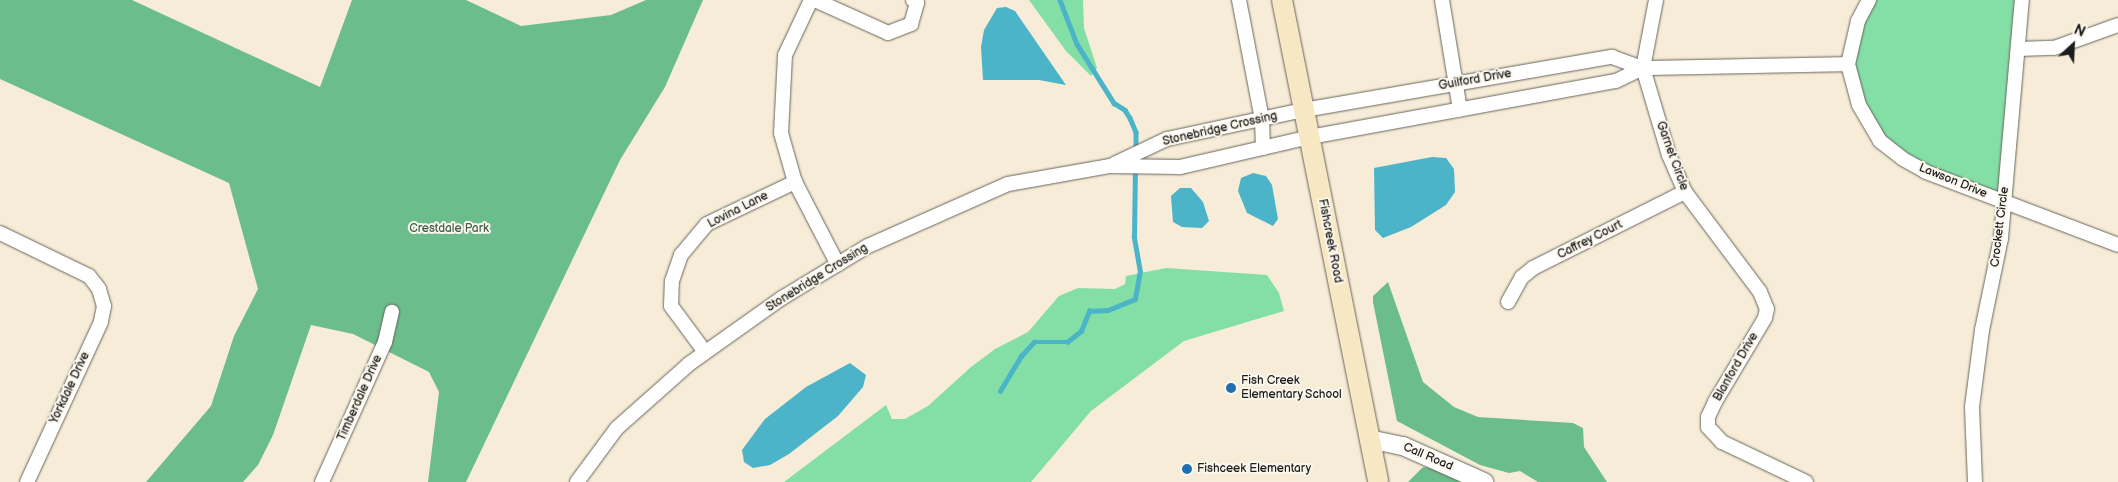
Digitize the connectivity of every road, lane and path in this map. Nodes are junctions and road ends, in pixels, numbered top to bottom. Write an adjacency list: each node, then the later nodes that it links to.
1 (811, 0): 21 (street)
2 (815, 0): 3 (street)
3 (913, 0)
4 (1239, 0): 17 (street)
5 (1282, 0): 15 (main road, Fishcreek Road)
6 (1442, 0): 14 (street)
7 (1656, 0): 13 (street, Garnet Circle)
8 (1869, 0): 12 (street, Lawson Drive)
9 (2022, 0): 11 (street, Crockett Circle)
10 (2118, 25): 11 (street)
11 (2018, 49): 23 (street, Crockett Circle)
12 (1848, 64): 13 (street, Guilford Drive); 23 (street, Lawson Drive)
13 (1643, 68): 14 (street, Guilford Drive); 16 (street, Guilford Drive); 22 (street, Garnet Circle)
14 (1456, 84): 15 (street, Guilford Drive); 16 (street)
15 (1304, 110): 17 (street, Stonebridge Crossing); 18 (main road, Fishcreek Road)
16 (1460, 110): 18 (street, Guilford Drive)
17 (1262, 119): 19 (street); 20 (street, Stonebridge Crossing)
18 (1310, 137): 19 (street, Stonebridge Crossing); 31 (main road, Fishcreek Road)
19 (1263, 148): 20 (street, Stonebridge Crossing)
20 (1126, 162): 26 (street, Stonebridge Crossing)
21 (795, 182): 26 (street); 30 (street, Lovina Lane)
22 (1685, 192): 27 (street, Caffrey Court); 29 (street, Garnet Circle)
23 (2004, 201): 25 (street, Lawson Drive); 38 (street, Crockett Circle)
24 (0, 234): 32 (street, Yorkdale Drive)
25 (2118, 244)
26 (838, 265): 30 (street, Stonebridge Crossing)
27 (1508, 302)
28 (392, 312): 33 (street, Timberdale Drive)
29 (1765, 318): 37 (street, Blanford Drive)
30 (705, 352): 34 (street, Stonebridge Crossing)
31 (1369, 439): 35 (main road, Fishcreek Road); 36 (street, Call Road)
32 (27, 482)
33 (322, 482)
34 (577, 482)
35 (1378, 482)
36 (1484, 482)
37 (1806, 482)
38 (1975, 482)

